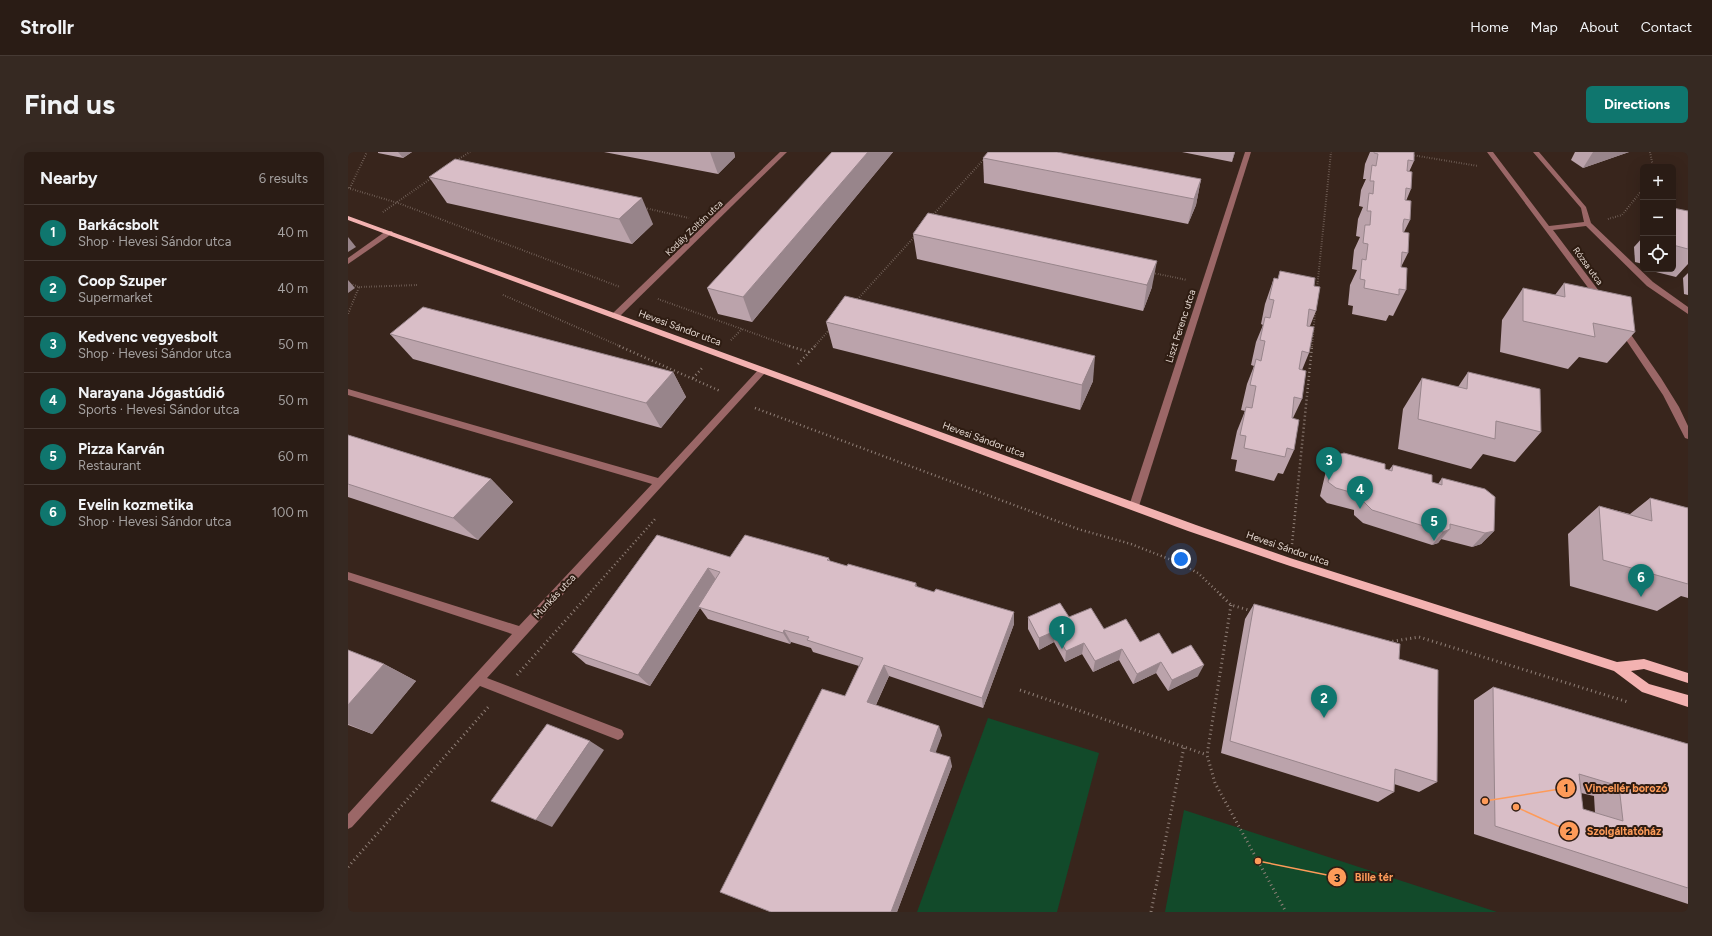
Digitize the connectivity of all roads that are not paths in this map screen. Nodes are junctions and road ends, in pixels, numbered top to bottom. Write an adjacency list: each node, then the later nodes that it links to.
1 (784, 152): 12 (street, Kodály Zoltán utca)
2 (1248, 152): 18 (street, Liszt Ferenc utca)
3 (1490, 152): 7 (street, Rózsa utca)
4 (1536, 152): 6 (street)
5 (348, 218): 8 (main road, Hevesi Sándor utca)
6 (1588, 224): 7 (street); 11 (street)
7 (1548, 228): 10 (street, Rózsa utca)
8 (389, 233): 9 (street); 12 (main road, Hevesi Sándor utca)
9 (348, 262)
10 (1604, 304)
11 (1688, 311)
12 (616, 316): 14 (main road, Hevesi Sándor utca)
13 (1618, 324): 16 (street)
14 (762, 371): 17 (street, Munkás utca); 18 (main road, Hevesi Sándor utca)
15 (349, 392): 17 (street)
16 (1688, 436)
17 (659, 482): 20 (street, Munkás utca)
18 (1134, 506): 21 (main road, Hevesi Sándor utca)
19 (348, 576): 20 (street)
20 (521, 632): 23 (street, Munkás utca)
21 (1617, 667): 22 (main road, Hevesi Sándor utca); 24 (main road, Hevesi Sándor utca)
22 (1688, 678)
23 (478, 680): 25 (street); 26 (street, Munkás utca)
24 (1688, 701)
25 (618, 734)
26 (348, 823)

